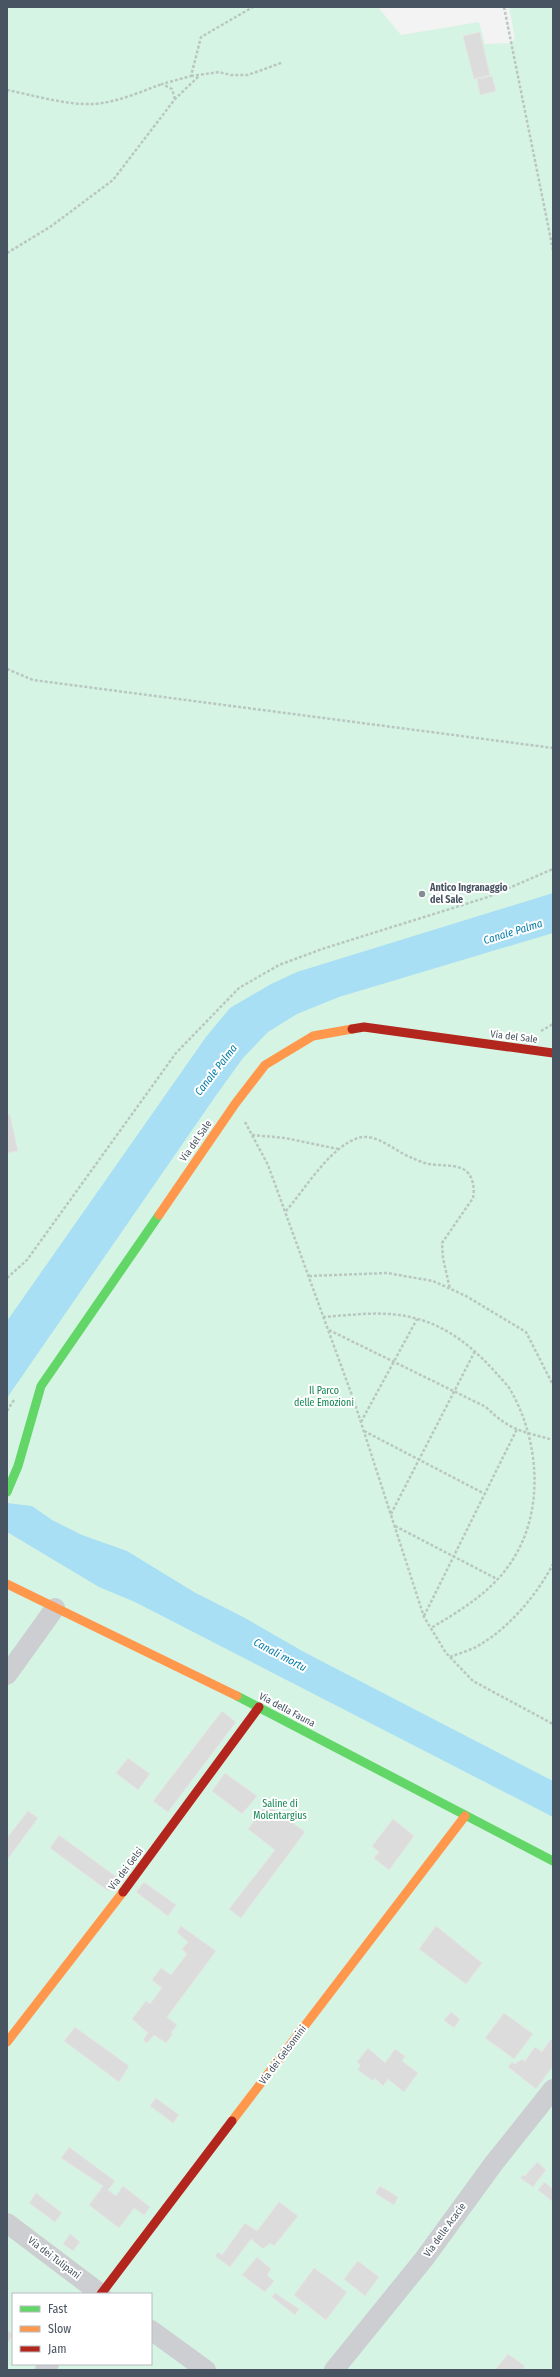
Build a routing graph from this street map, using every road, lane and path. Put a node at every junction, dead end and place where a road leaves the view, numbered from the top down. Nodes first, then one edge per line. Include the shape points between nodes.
1 (253, 7) edge
2 (504, 7) edge
3 (281, 64) dead end
4 (191, 76) junction
5 (199, 76) junction
6 (162, 84) junction
7 (7, 90) edge
8 (175, 99) junction
9 (553, 250) edge
10 (7, 253) edge
11 (7, 669) edge
12 (553, 748) edge
13 (553, 868) edge
14 (553, 1053) edge
15 (235, 1104) junction
16 (252, 1135) junction
17 (338, 1149) junction
18 (285, 1212) junction
19 (309, 1276) junction
20 (7, 1278) edge
21 (450, 1289) junction
22 (323, 1317) junction
23 (417, 1319) junction
24 (328, 1330) junction
25 (475, 1351) junction
26 (394, 1362) junction
27 (553, 1385) edge
28 (455, 1392) junction
29 (15, 1398) dead end
30 (7, 1411) edge
31 (361, 1422) junction
32 (517, 1429) junction
33 (364, 1431) junction
34 (530, 1433) junction
35 (553, 1440) edge
36 (420, 1460) junction
37 (7, 1492) edge
38 (485, 1494) junction
39 (391, 1515) junction
40 (395, 1526) junction
41 (454, 1557) junction
42 (553, 1564) edge
43 (496, 1579) junction
44 (7, 1584) edge
45 (55, 1608) junction
46 (424, 1616) junction
47 (431, 1628) junction
48 (450, 1657) junction
49 (7, 1674) edge
50 (259, 1707) junction
51 (553, 1724) edge
52 (465, 1816) junction
53 (553, 1861) edge
54 (7, 2042) edge
55 (553, 2089) edge
56 (7, 2223) edge
57 (100, 2293) edge
58 (102, 2293) edge
59 (152, 2331) edge
60 (206, 2370) edge
61 (334, 2370) edge

1 - 4 path via 201,37
2 - 9 path
3 - 5 path via 248,76 219,72
4 - 5 path
4 - 6 path
5 - 8 path
6 - 7 path via 123,98 91,104 48,99
6 - 8 path via 172,89
8 - 10 path via 113,180 62,220
11 - 12 path via 33,680
13 - 20 path via 488,897 322,949 280,965 239,988 176,1053 27,1260
14 - 15 street, Via del Sale via 364,1027 313,1036 265,1065
15 - 16 path
15 - 37 street, Via del Sale via 41,1386 32,1408 16,1475
16 - 17 path via 285,1138
16 - 18 path via 268,1165
17 - 18 path
17 - 21 path via 358,1138 366,1137 384,1142 428,1164 462,1169 471,1176 473,1198 442,1243
18 - 19 path
19 - 21 path via 387,1273 432,1281
19 - 22 path
21 - 27 path via 526,1332
22 - 23 path via 394,1315
22 - 24 path
23 - 25 path via 450,1333
23 - 26 path
24 - 26 path
24 - 31 path
25 - 28 path
25 - 34 path via 511,1390
26 - 28 path
26 - 31 path
28 - 32 path via 486,1408 500,1422
28 - 36 path
29 - 30 path
31 - 33 path
32 - 34 path
32 - 38 path
33 - 36 path
33 - 39 path
34 - 35 path
34 - 43 path via 535,1473 533,1502 525,1536 507,1568
36 - 38 path
36 - 39 path
38 - 41 path
39 - 40 path
40 - 41 path
40 - 46 path
41 - 43 path
41 - 46 path
42 - 48 path via 528,1601 508,1623 481,1644
43 - 47 path via 460,1610
44 - 45 street, Via della Fauna
45 - 49 street
45 - 50 street, Via della Fauna
46 - 47 path
47 - 48 path
48 - 51 path via 473,1681
50 - 52 street, Via della Fauna
50 - 54 street, Via dei Gelsi via 130,1883
52 - 53 street, Via della Fauna
52 - 58 street, Via dei Gelsomini
55 - 61 street, Via delle Acacie via 494,2163 424,2259
56 - 57 street, Via dei Tulipani
59 - 60 street

